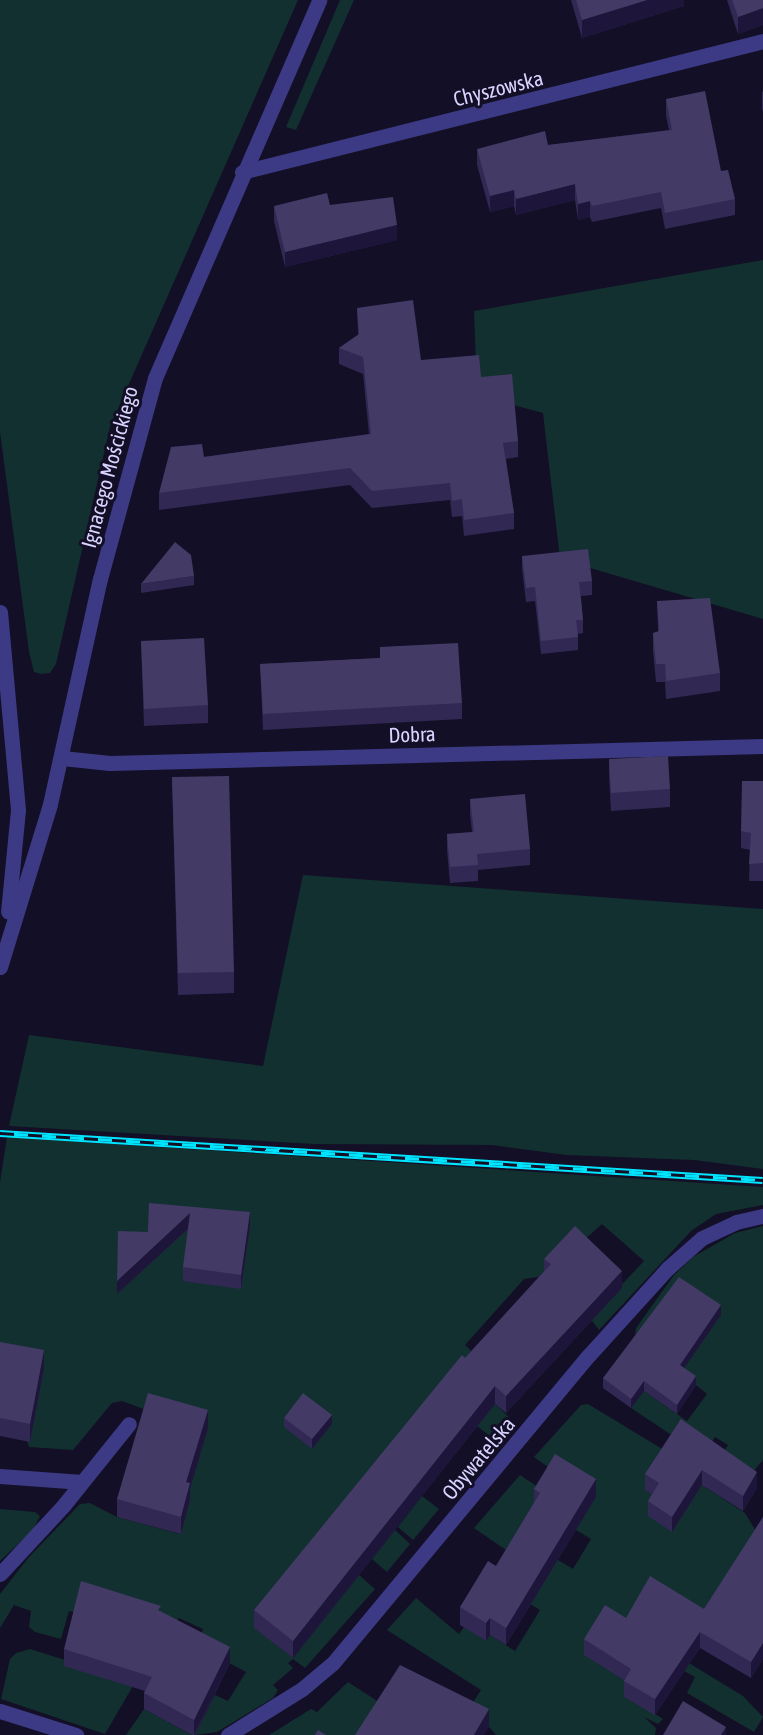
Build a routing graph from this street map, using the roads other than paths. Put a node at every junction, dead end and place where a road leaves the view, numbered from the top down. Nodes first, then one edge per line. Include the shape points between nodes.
1 (319, 0) edge
2 (763, 41) edge
3 (242, 172) junction
4 (0, 612) edge
5 (763, 746) edge
6 (62, 758) junction
7 (5, 941) junction
8 (0, 967) edge
9 (763, 1216) edge
10 (129, 1424) dead end
11 (0, 1476) edge
12 (82, 1482) junction
13 (0, 1574) edge
14 (0, 1711) edge
15 (76, 1735) edge
16 (228, 1735) edge

1 - 3 street, Ignacego Mościckiego
2 - 3 street, Chyszowska
3 - 6 street, Ignacego Mościckiego via 155,378 100,579
4 - 7 street via 18,810
5 - 6 street, Dobra via 110,763
6 - 7 street, Ignacego Mościckiego
7 - 8 street, Ignacego Mościckiego
9 - 16 street, Obywatelska via 736,1222 702,1238 668,1268 589,1355 333,1663 302,1689
10 - 12 street
11 - 12 street
12 - 13 street
14 - 15 street

